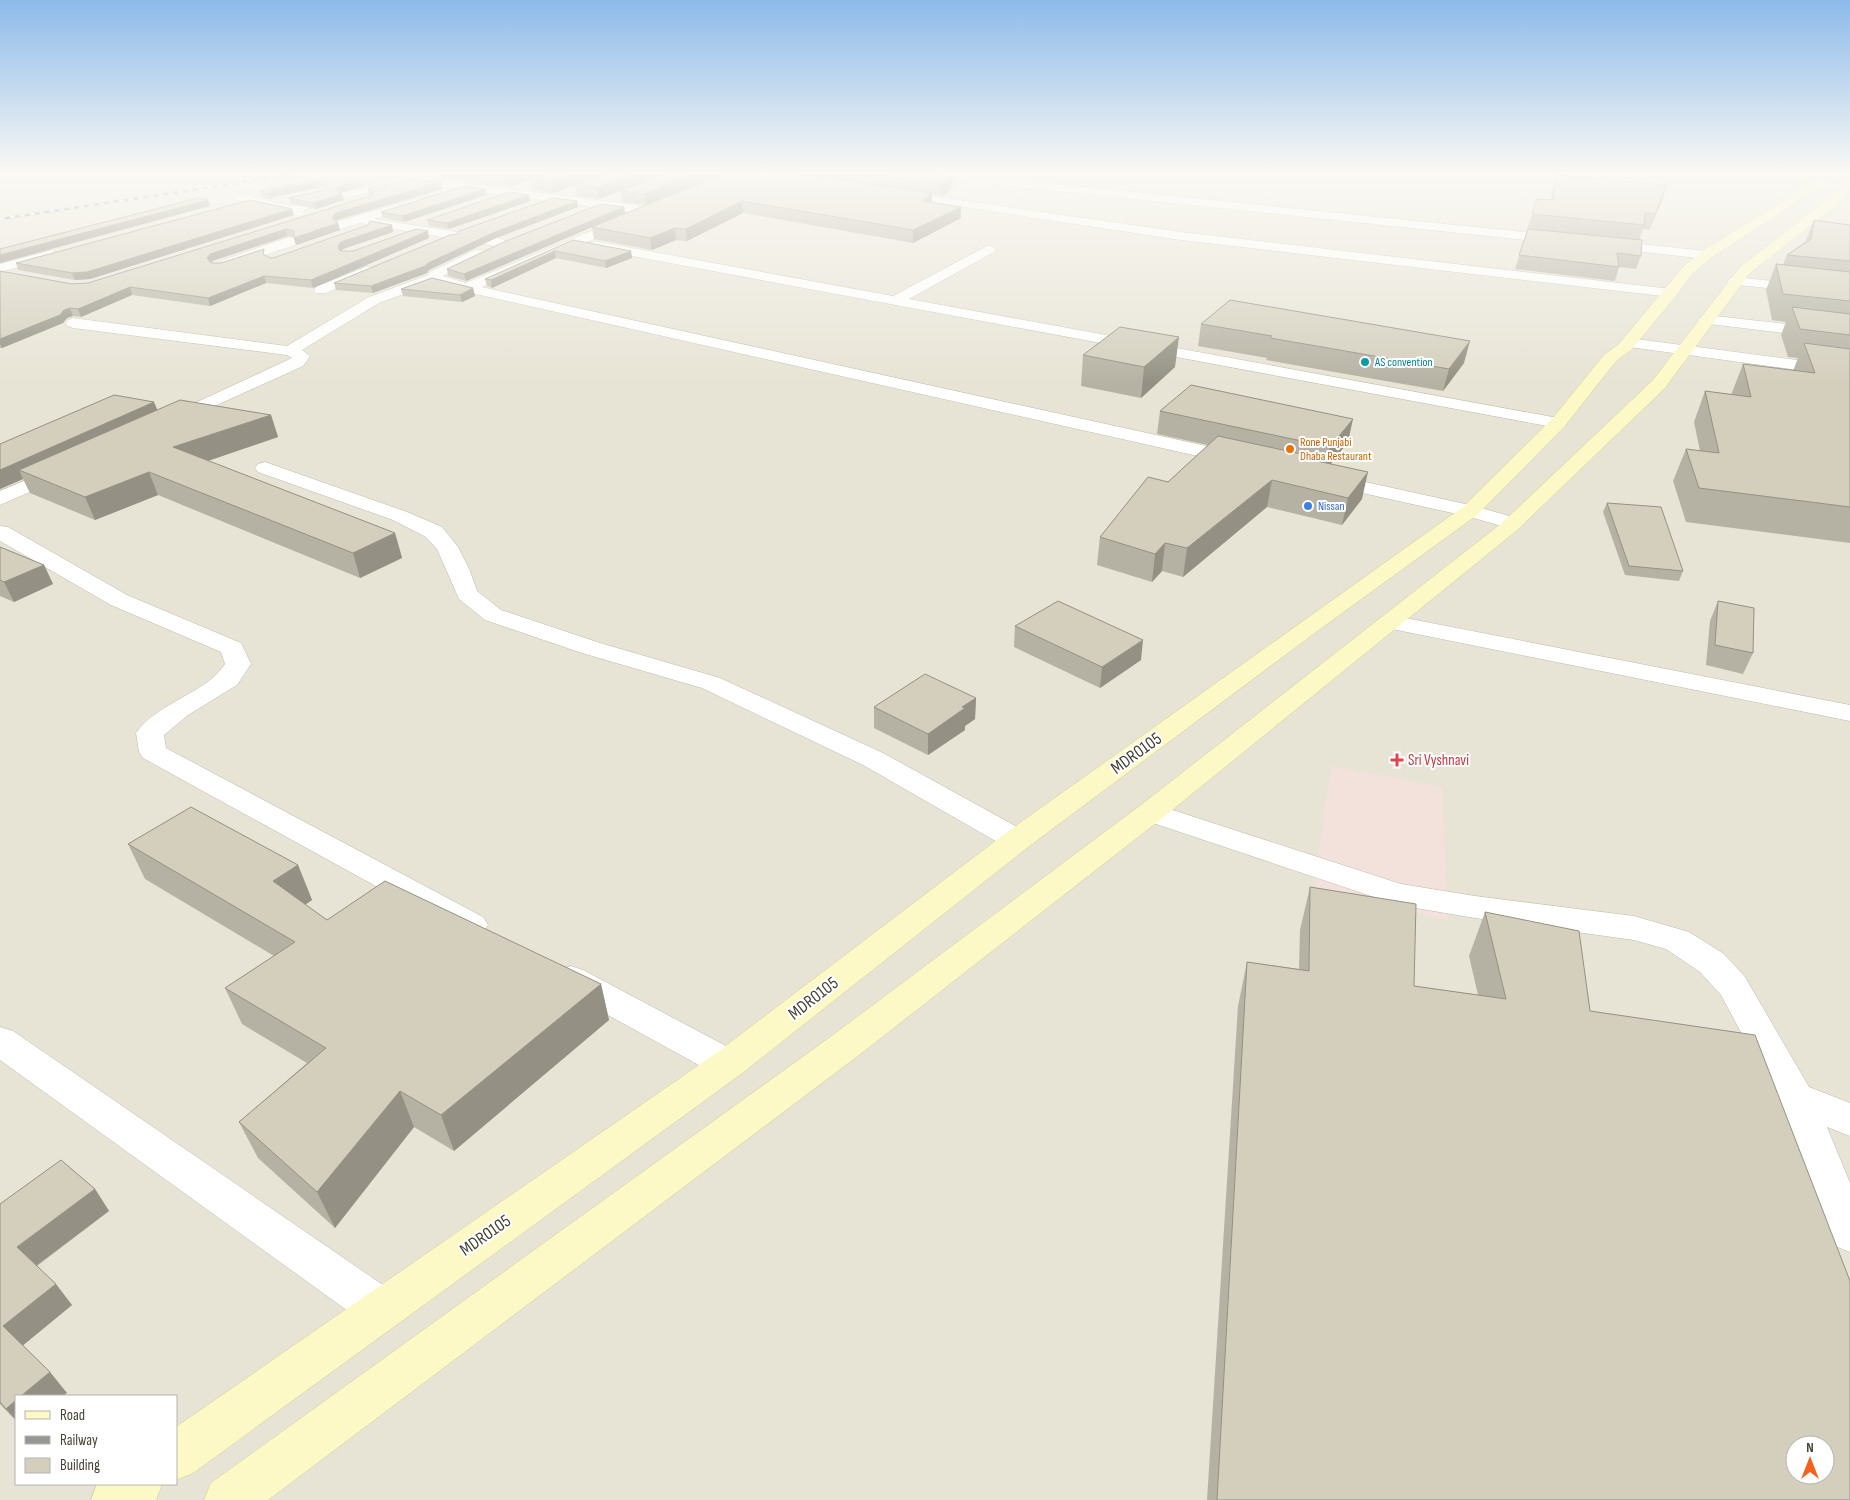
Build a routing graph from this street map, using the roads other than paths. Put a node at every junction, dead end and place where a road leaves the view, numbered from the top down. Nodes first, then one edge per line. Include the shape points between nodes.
1 (285, 244) edge
2 (317, 244) edge
3 (430, 244) edge
4 (502, 244) edge
5 (566, 244) edge
6 (589, 244) edge
7 (1250, 244) edge
8 (1602, 244) edge
9 (1723, 244) edge
10 (1779, 244) edge
11 (425, 246) edge
12 (989, 249) dead end
13 (64, 251) edge
14 (1706, 255) junction
15 (382, 264) edge
16 (218, 266) edge
17 (0, 271) edge
18 (238, 273) edge
19 (26, 277) edge
20 (434, 278) junction
21 (1735, 281) junction
22 (467, 288) junction
23 (321, 290) dead end
24 (1671, 293) junction
25 (1850, 293) edge
26 (894, 301) junction
27 (1706, 320) junction
28 (73, 323) dead end
29 (1850, 336) edge
30 (1628, 343) junction
31 (290, 351) junction
32 (1683, 351) junction
33 (1850, 372) edge
34 (1558, 423) junction
35 (162, 425) edge
36 (81, 462) edge
37 (1256, 464) edge
38 (265, 468) dead end
39 (1314, 476) edge
40 (0, 499) edge
41 (1457, 521) junction
42 (1513, 523) junction
43 (0, 532) edge
44 (1390, 622) junction
45 (1850, 713) edge
46 (1151, 812) junction
47 (1017, 840) junction
48 (493, 936) edge
49 (545, 964) edge
50 (0, 1041) edge
51 (728, 1064) junction
52 (1796, 1098) junction
53 (1850, 1120) edge
54 (1850, 1233) edge
55 (381, 1309) junction
56 (178, 1455) edge
57 (137, 1485) edge
58 (115, 1500) edge
59 (228, 1500) edge

1 - 16 street
2 - 18 street
3 - 11 street
4 - 20 street via 440,272
5 - 22 street
6 - 26 street
7 - 24 street
8 - 14 street
9 - 14 main road, MDR0105
10 - 21 main road
12 - 26 street
13 - 17 street
14 - 24 main road, MDR0105 via 1686,271
15 - 23 street
17 - 19 street
20 - 22 street
20 - 31 street via 374,300
21 - 25 street
21 - 27 main road
22 - 37 street
24 - 30 main road, MDR0105
26 - 34 street
27 - 29 street
27 - 32 main road
28 - 31 street
30 - 32 street
30 - 34 main road, MDR0105 via 1610,358
31 - 35 street via 302,356 297,363
32 - 33 street
32 - 42 main road via 1658,384
34 - 41 main road, MDR0105
36 - 40 street
38 - 47 street via 400,516 434,532 447,547 467,594 494,615 590,648 711,683 873,759
39 - 41 street
41 - 42 street
41 - 47 main road, MDR0105
42 - 44 main road
43 - 48 street via 119,600 232,648 238,664 228,680 179,709 150,733 153,752
44 - 45 street
44 - 46 main road
46 - 52 street via 1398,894 1634,928 1677,940 1712,963 1733,986
46 - 59 main road via 846,1045
47 - 51 main road, MDR0105
49 - 51 street
50 - 55 street
51 - 55 main road, MDR0105
52 - 53 street
52 - 54 street
55 - 56 main road, MDR0105
57 - 58 main road

